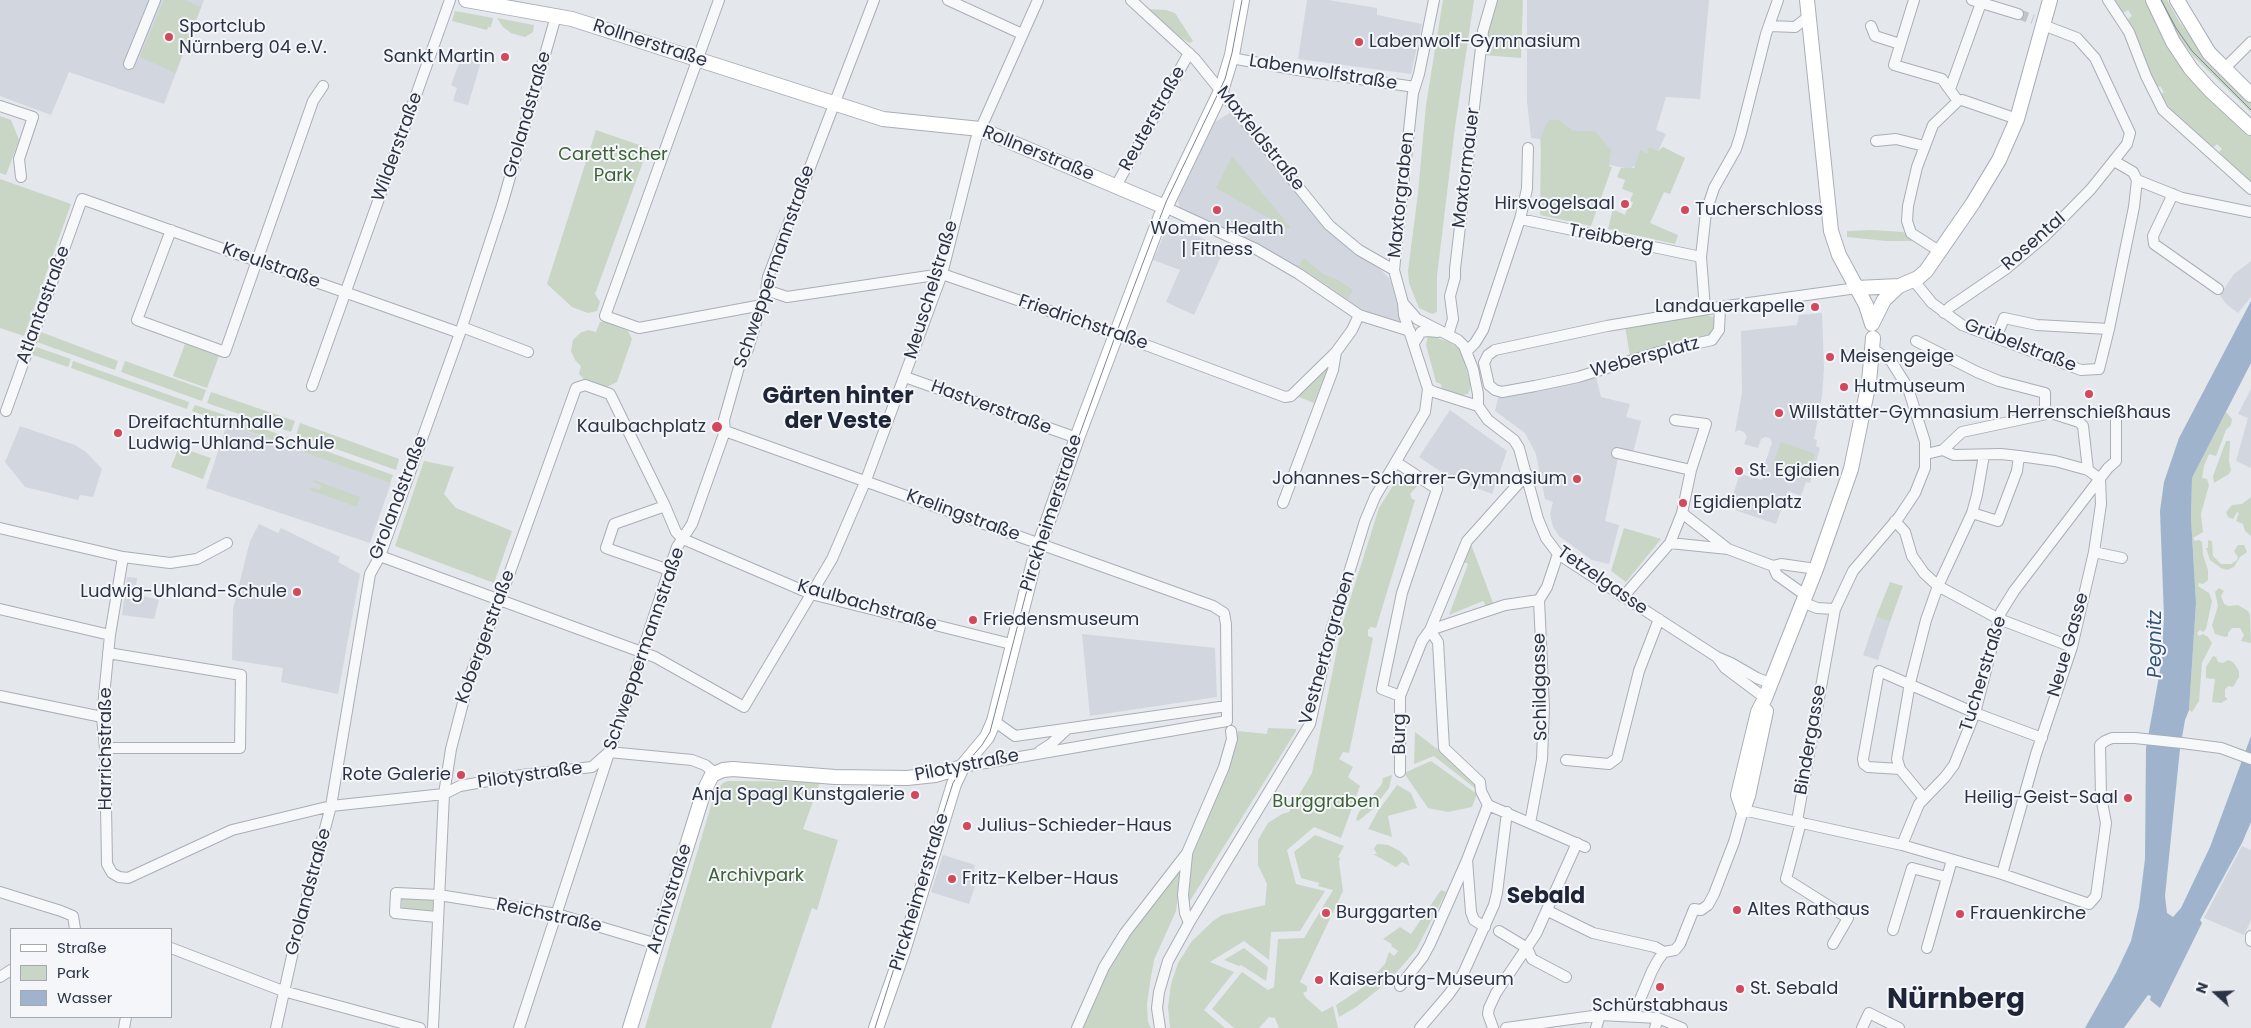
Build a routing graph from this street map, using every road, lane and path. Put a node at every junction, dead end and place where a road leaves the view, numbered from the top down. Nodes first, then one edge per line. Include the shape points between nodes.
1 (155, 0) edge
2 (450, 0) edge
3 (466, 0) edge
4 (719, 0) edge
5 (874, 0) edge
6 (948, 0) edge
7 (1038, 0) edge
8 (1132, 0) edge
9 (1242, 0) edge
10 (1434, 0) edge
11 (1492, 0) edge
12 (1778, 0) edge
13 (1807, 0) edge
14 (1914, 0) edge
15 (2050, 0) edge
16 (2108, 0) edge
17 (2153, 0) edge
18 (2177, 0) edge
19 (1976, 1) edge
20 (2018, 14) tunnel mouth
21 (556, 16) junction
22 (1808, 17) junction
23 (2040, 22) junction
24 (1769, 26) junction
25 (1871, 26) dead end
26 (1022, 34) junction
27 (2251, 42) edge
28 (1900, 44) junction
29 (1190, 53) junction
30 (1231, 58) junction
31 (697, 60) junction
32 (129, 64) dead end
33 (2224, 70) junction
34 (323, 86) dead end
35 (1415, 87) junction
36 (1950, 88) junction
37 (1221, 91) junction
38 (2251, 95) edge
39 (1958, 101) junction
40 (835, 104) junction
41 (0, 106) edge
42 (2018, 113) junction
43 (2251, 128) edge
44 (980, 129) junction
45 (1876, 140) dead end
46 (1924, 146) junction
47 (1528, 148) dead end
48 (2114, 161) junction
49 (21, 177) dead end
50 (2137, 180) junction
51 (1116, 186) junction
52 (2251, 189) edge
53 (2173, 194) junction
54 (82, 199) joint
55 (1166, 207) junction
56 (2251, 212) edge
57 (1520, 219) junction
58 (171, 230) junction
59 (1939, 251) junction
60 (1702, 257) junction
61 (257, 261) junction
62 (1394, 270) junction
63 (942, 274) junction
64 (1914, 281) junction
65 (1899, 286) junction
66 (1857, 288) junction
67 (2218, 288) dead end
68 (766, 290) junction
69 (346, 293) junction
70 (1403, 303) junction
71 (762, 306) junction
72 (1720, 307) junction
73 (1705, 309) junction
74 (1944, 313) junction
75 (1359, 315) junction
76 (2109, 329) junction
77 (461, 330) junction
78 (1410, 331) junction
79 (1116, 334) junction
80 (1445, 334) junction
81 (1996, 338) junction
82 (1916, 341) dead end
83 (1414, 343) junction
84 (1873, 344) joint
85 (1339, 348) junction
86 (1467, 351) junction
87 (528, 352) dead end
88 (905, 377) junction
89 (312, 386) dead end
90 (1428, 389) junction
91 (1478, 406) junction
92 (6, 411) dead end
93 (2045, 413) junction
94 (2116, 417) dead end
95 (1675, 420) dead end
96 (725, 432) junction
97 (1076, 438) junction
98 (1943, 450) junction
99 (1617, 453) dead end
100 (1926, 454) junction
101 (1984, 455) junction
102 (2019, 456) junction
103 (1396, 462) junction
104 (1690, 470) junction
105 (2088, 470) junction
106 (1527, 474) junction
107 (2100, 479) junction
108 (866, 480) junction
109 (1282, 503) dead end
110 (665, 506) junction
111 (1682, 513) junction
112 (1972, 513) junction
113 (1895, 521) junction
114 (0, 528) edge
115 (683, 539) junction
116 (228, 543) dead end
117 (1670, 543) junction
118 (1039, 544) junction
119 (1728, 549) junction
120 (2094, 552) junction
121 (1558, 554) junction
122 (380, 556) junction
123 (123, 557) junction
124 (2122, 558) dead end
125 (1772, 566) junction
126 (1816, 569) junction
127 (669, 570) junction
128 (1938, 586) junction
129 (811, 594) junction
130 (1623, 597) junction
131 (499, 598) junction
132 (1804, 598) junction
133 (1539, 600) junction
134 (0, 609) edge
135 (1835, 609) junction
136 (1999, 619) junction
137 (1659, 620) junction
138 (1430, 630) junction
139 (110, 635) junction
140 (1012, 644) junction
141 (2072, 647) junction
142 (108, 653) junction
143 (643, 653) junction
144 (1717, 657) junction
145 (1770, 683) junction
146 (1910, 683) junction
147 (0, 696) edge
148 (1400, 696) junction
149 (1765, 698) junction
150 (1227, 706) junction
151 (1974, 713) junction
152 (102, 716) junction
153 (994, 721) junction
154 (1066, 730) junction
155 (1231, 731) dead end
156 (2042, 738) junction
157 (105, 748) junction
158 (609, 752) junction
159 (1034, 754) junction
160 (2251, 759) edge
161 (1566, 760) dead end
162 (962, 767) junction
163 (1900, 769) junction
164 (1400, 772) dead end
165 (715, 773) junction
166 (444, 794) junction
167 (1924, 798) junction
168 (1488, 805) junction
169 (331, 806) junction
170 (1743, 810) junction
171 (1507, 812) junction
172 (1799, 822) junction
173 (1530, 823) junction
174 (1902, 844) junction
175 (1187, 853) junction
176 (1467, 860) junction
177 (1952, 860) junction
178 (1998, 873) junction
179 (1946, 876) junction
180 (119, 877) joint
181 (0, 892) edge
182 (439, 894) junction
183 (1548, 911) junction
184 (557, 914) junction
185 (437, 917) junction
186 (1189, 922) junction
187 (1485, 927) junction
188 (75, 928) edge
189 (1893, 930) dead end
190 (1499, 931) dead end
191 (2251, 936) edge
192 (2251, 941) edge
193 (657, 944) junction
194 (1833, 944) dead end
195 (172, 948) edge
196 (1527, 948) junction
197 (1927, 948) dead end
198 (1664, 952) junction
199 (1566, 976) dead end
200 (1400, 986) dead end
201 (283, 991) junction
202 (1636, 1010) dead end
203 (1600, 1015) junction
204 (1657, 1023) edge
205 (276, 1028) edge
206 (420, 1028) edge
207 (432, 1028) edge
208 (519, 1028) edge
209 (630, 1028) edge
210 (876, 1028) edge
211 (1077, 1028) edge
212 (1160, 1028) edge
213 (1420, 1028) edge
214 (1493, 1028) edge
215 (1506, 1028) edge
216 (1596, 1028) edge
217 (1682, 1028) edge
218 (1862, 1028) edge
219 (1899, 1028) edge

1 - 32 street
2 - 69 street, Wilderstraße
3 - 21 street, Rollnerstraße
4 - 31 street
5 - 40 street, Schweppermannstraße
6 - 26 street
7 - 26 street, Meuschelstraße
8 - 29 street, Maxfeldstraße
9 - 30 street, Pirckheimerstraße
10 - 35 street, Maxtorgraben
11 - 80 street, Maxtormauer via 1483,31 1455,278 1450,296 1453,319
12 - 24 street
13 - 22 street
14 - 28 street
15 - 23 street
16 - 52 street via 2126,27 2164,110
17 - 43 street via 2173,42 2192,70
18 - 33 street via 2207,50
19 - 20 street
19 - 36 street
21 - 31 street, Rollnerstraße
21 - 77 street, Grolandstraße via 502,205
22 - 24 street via 1795,27
22 - 66 street via 1829,223 1839,255
23 - 42 street
23 - 48 street, Rosental via 2077,38 2095,58 2130,133 2127,144
24 - 60 street via 1741,133 1710,199
25 - 28 street via 1875,36
26 - 44 street, Meuschelstraße
27 - 33 street
28 - 36 street via 1894,65 1942,79
29 - 37 street, Maxfeldstraße
29 - 51 street, Reuterstraße
30 - 35 street, Labenwolfstraße
30 - 37 street, Pirckheimerstraße
31 - 40 street, Rollnerstraße
31 - 71 street via 605,316 639,328
33 - 38 street
34 - 61 street via 313,101
35 - 62 street, Maxtorgraben
36 - 39 street
37 - 55 street, Pirckheimerstraße
37 - 62 street, Maxfeldstraße via 1329,225 1359,250
39 - 42 street
39 - 46 street via 1938,118
40 - 44 street, Rollnerstraße via 888,120
40 - 68 street, Schweppermannstraße via 768,277
41 - 49 street via 33,117 19,159
42 - 59 street via 1994,169
44 - 51 street, Rollnerstraße
44 - 63 street, Meuschelstraße
45 - 46 street via 1896,139
46 - 59 street via 1911,190 1907,222 1911,233
47 - 57 street via 1527,189
48 - 50 street via 2132,172
48 - 74 street, Rosental via 2044,237
50 - 53 street
50 - 76 street
51 - 55 street, Rollnerstraße
53 - 56 street via 2199,203
53 - 67 street via 2153,236 2154,244
54 - 58 street, Kreulstraße
54 - 92 street, Atlantastraße
55 - 75 street, Rollnerstraße via 1234,237
55 - 79 street, Pirckheimerstraße
57 - 60 street, Treibberg
57 - 86 street via 1483,330
58 - 61 street, Kreulstraße
58 - 61 street via 137,320 225,352
59 - 64 street via 1926,271
60 - 73 street
61 - 69 street, Kreulstraße
62 - 70 street, Maxtorgraben
63 - 68 street, Friedrichstraße via 787,297
63 - 79 street, Friedrichstraße
63 - 88 street, Meuschelstraße
64 - 65 street
64 - 74 street, Grübelstraße
65 - 66 street
65 - 66 street via 1884,300 1872,324
66 - 72 street
68 - 71 street, Schweppermannstraße
69 - 77 street, Kreulstraße
69 - 89 street, Wilderstraße
70 - 78 street, Maxtorgraben
70 - 80 street via 1413,316
71 - 96 street, Schweppermannstraße via 739,367 724,420
72 - 73 street, Webersplatz
72 - 73 street, Webersplatz via 1720,330 1712,340 1659,352 1578,377 1502,392 1489,385 1484,363 1495,350
74 - 81 street, Grübelstraße via 1962,325
75 - 78 street, Rollnerstraße
75 - 85 street, Friedrichstraße
76 - 81 street via 2037,325 2004,318
76 - 81 street, Grübelstraße via 2099,369 2081,370
77 - 87 street, Kreulstraße
77 - 122 street, Grolandstraße
78 - 83 street, Maxtorgraben
79 - 85 street, Friedrichstraße via 1285,397 1291,396
79 - 97 street, Pirckheimerstraße
80 - 83 street via 1421,332
80 - 86 street via 1461,342
82 - 93 street via 1999,381 2045,393
83 - 90 street, Maxtorgraben
84 - 100 street via 1899,372 1908,388
84 - 126 street via 1854,456
85 - 109 street
86 - 91 street via 1476,381
88 - 97 street, Hastverstraße
88 - 108 street, Meuschelstraße
90 - 91 street
90 - 103 street, Vestnertorgraben via 1425,412
91 - 106 street, Tetzelgasse via 1488,420 1520,448
93 - 98 street via 1962,432
93 - 105 street via 2083,426
94 - 107 street, Tucherstraße via 2116,462
95 - 104 street via 1706,424
96 - 108 street, Krelingstraße
96 - 115 street, Schweppermannstraße via 692,524
97 - 118 street, Pirckheimerstraße
98 - 100 street
98 - 101 street via 1954,455
99 - 104 street
100 - 113 street, Bindergasse via 1925,468 1915,493
101 - 102 street
101 - 112 street
102 - 105 street
102 - 112 street via 2017,471 1998,521
103 - 148 street via 1437,489 1402,593 1382,689
103 - 186 street, Vestnertorgraben via 1365,521 1331,631 1310,724
104 - 111 street
105 - 107 street
106 - 121 street, Tetzelgasse via 1538,519
106 - 138 street via 1467,541
107 - 120 street, Neue Gasse via 2101,504
107 - 136 street, Tucherstraße via 2014,591
108 - 118 street, Krelingstraße
108 - 129 street, Meuschelstraße via 832,559
110 - 115 street via 676,532
110 - 127 street via 614,524 606,548
110 - 131 street, Kobergerstraße via 610,394 585,385 576,388
111 - 117 street
111 - 119 street
112 - 128 street
113 - 128 street via 1905,532 1912,556
113 - 135 street, Bindergasse via 1853,571
114 - 123 street
115 - 127 street, Schweppermannstraße
115 - 129 street, Kaulbachstraße
116 - 123 street via 197,559 170,563
117 - 119 street
117 - 130 street
118 - 140 street, Pirckheimerstraße
118 - 150 street, Krelingstraße via 1219,609 1226,620
119 - 125 street
120 - 124 street
120 - 141 street, Neue Gasse
121 - 130 street, Tetzelgasse
121 - 133 street, Schildgasse
122 - 131 street
122 - 169 street, Grolandstraße via 370,574
123 - 139 street, Harrichstraße
125 - 126 street via 1781,564
125 - 132 street via 1777,575
126 - 132 street
127 - 143 street, Schweppermannstraße
128 - 136 street
128 - 146 street
129 - 140 street, Kaulbachstraße
129 - 143 street, Meuschelstraße via 744,707
130 - 137 street, Tetzelgasse
131 - 143 street
131 - 166 street, Kobergerstraße via 461,706
132 - 135 street via 1822,609
132 - 145 street
133 - 138 street via 1505,605
133 - 173 street, Schildgasse via 1544,707 1542,759
134 - 139 street
135 - 172 street, Bindergasse
136 - 141 street
136 - 151 street, Tucherstraße
137 - 144 street, Tetzelgasse
137 - 161 street via 1639,671 1619,754 1614,762
138 - 148 street via 1422,641
138 - 168 street via 1438,642 1444,748 1480,782
139 - 142 street, Harrichstraße
140 - 153 street, Pirckheimerstraße
141 - 156 street, Neue Gasse
142 - 152 street, Harrichstraße
142 - 157 street via 241,675 240,748
143 - 158 street, Schweppermannstraße
144 - 145 street, Tetzelgasse
144 - 149 street, Tetzelgasse via 1725,668
145 - 149 street
146 - 151 street
146 - 163 street via 1897,760
146 - 163 street via 1879,671 1862,759 1868,767
147 - 152 street
148 - 164 street, Burg
149 - 170 street via 1758,712 1748,776 1738,794
150 - 154 street, Pilotystraße
150 - 159 street, Pilotystraße via 1227,721
151 - 156 street
151 - 167 street, Tucherstraße via 1954,765
152 - 157 street, Harrichstraße
153 - 154 street, Pilotystraße via 1015,736
153 - 162 street, Pirckheimerstraße via 984,741
154 - 159 street, Pilotystraße
155 - 175 street via 1232,740 1224,767
156 - 178 street, Neue Gasse
157 - 180 street, Harrichstraße via 108,864 112,873
158 - 165 street via 692,760
158 - 166 street, Pilotystraße via 592,767 460,786
158 - 184 street, Schweppermannstraße
159 - 162 street, Pilotystraße
160 - 178 street via 2221,748 2148,738 2112,738 2100,745 2101,798 2106,823 2096,896 2089,904
162 - 165 street, Pilotystraße via 935,775 898,778 734,769
162 - 210 street, Pirckheimerstraße via 947,803
163 - 167 street
165 - 193 street, Archivstraße via 706,785
166 - 169 street, Pilotystraße
166 - 182 street, Kobergerstraße
167 - 174 street, Tucherstraße
168 - 171 street
168 - 176 street
169 - 180 street, Pilotystraße via 232,830 128,878
169 - 201 street, Grolandstraße
170 - 172 street
170 - 198 street via 1734,842 1708,905 1698,909 1676,950
171 - 173 street
171 - 187 street via 1497,893
172 - 174 street
172 - 194 street, Bindergasse via 1786,879 1848,918
173 - 183 street via 1581,845
174 - 177 street
175 - 186 street via 1183,895
175 - 211 street via 1125,933 1104,967
176 - 187 street via 1471,912 1474,920
176 - 200 street via 1430,944
177 - 178 street
177 - 179 street
179 - 189 street via 1912,868
179 - 197 street
181 - 188 street via 73,916
182 - 184 street, Reichstraße
182 - 185 street, Kobergerstraße
182 - 185 street via 396,893 395,913
183 - 196 street
183 - 198 street via 1593,932
184 - 193 street, Reichstraße
184 - 208 street, Schweppermannstraße
185 - 207 street, Kobergerstraße
186 - 212 street, Vestnertorgraben via 1163,972 1157,1008
187 - 213 street via 1462,974
190 - 196 street
191 - 192 street
193 - 209 street, Archivstraße
195 - 201 street
196 - 199 street via 1532,959
196 - 214 street via 1489,1008
198 - 202 street via 1652,971
201 - 205 street, Grolandstraße
201 - 206 street
203 - 204 street
203 - 215 street
203 - 216 street
204 - 217 street
218 - 219 street via 1870,1013

